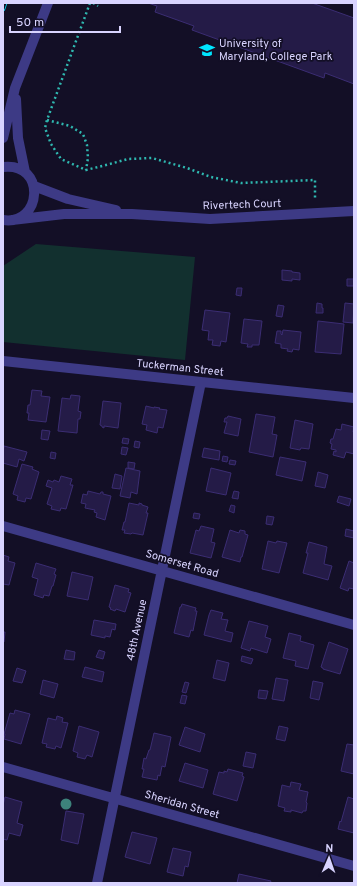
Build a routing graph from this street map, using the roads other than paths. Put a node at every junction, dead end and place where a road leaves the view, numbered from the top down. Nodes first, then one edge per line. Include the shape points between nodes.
1 (48, 3) edge
2 (15, 88) junction
3 (3, 138) edge
4 (3, 167) edge
5 (25, 172) junction
6 (34, 186) junction
7 (354, 211) edge
8 (132, 214) junction
9 (8, 220) edge
10 (3, 361) edge
11 (201, 382) junction
12 (354, 398) edge
13 (3, 526) edge
14 (162, 570) junction
15 (354, 625) edge
16 (3, 767) edge
17 (114, 799) junction
18 (354, 866) edge
19 (97, 883) edge

1 - 2 street
2 - 3 street
2 - 5 street via 18,138
4 - 5 street via 18,168
5 - 6 street
6 - 8 street, Rivertech Court via 68,199
6 - 9 street via 33,204 28,212
7 - 8 street, Rivertech Court via 210,219
8 - 9 street, Rivertech Court via 64,214
10 - 11 street, Tuckerman Street
11 - 12 street, Tuckerman Street
11 - 14 street, 48th Avenue
13 - 14 street, Somerset Road
14 - 15 street, Somerset Road
14 - 17 street, 48th Avenue
16 - 17 street, Sheridan Street
17 - 18 street, Sheridan Street
17 - 19 street, 48th Avenue

